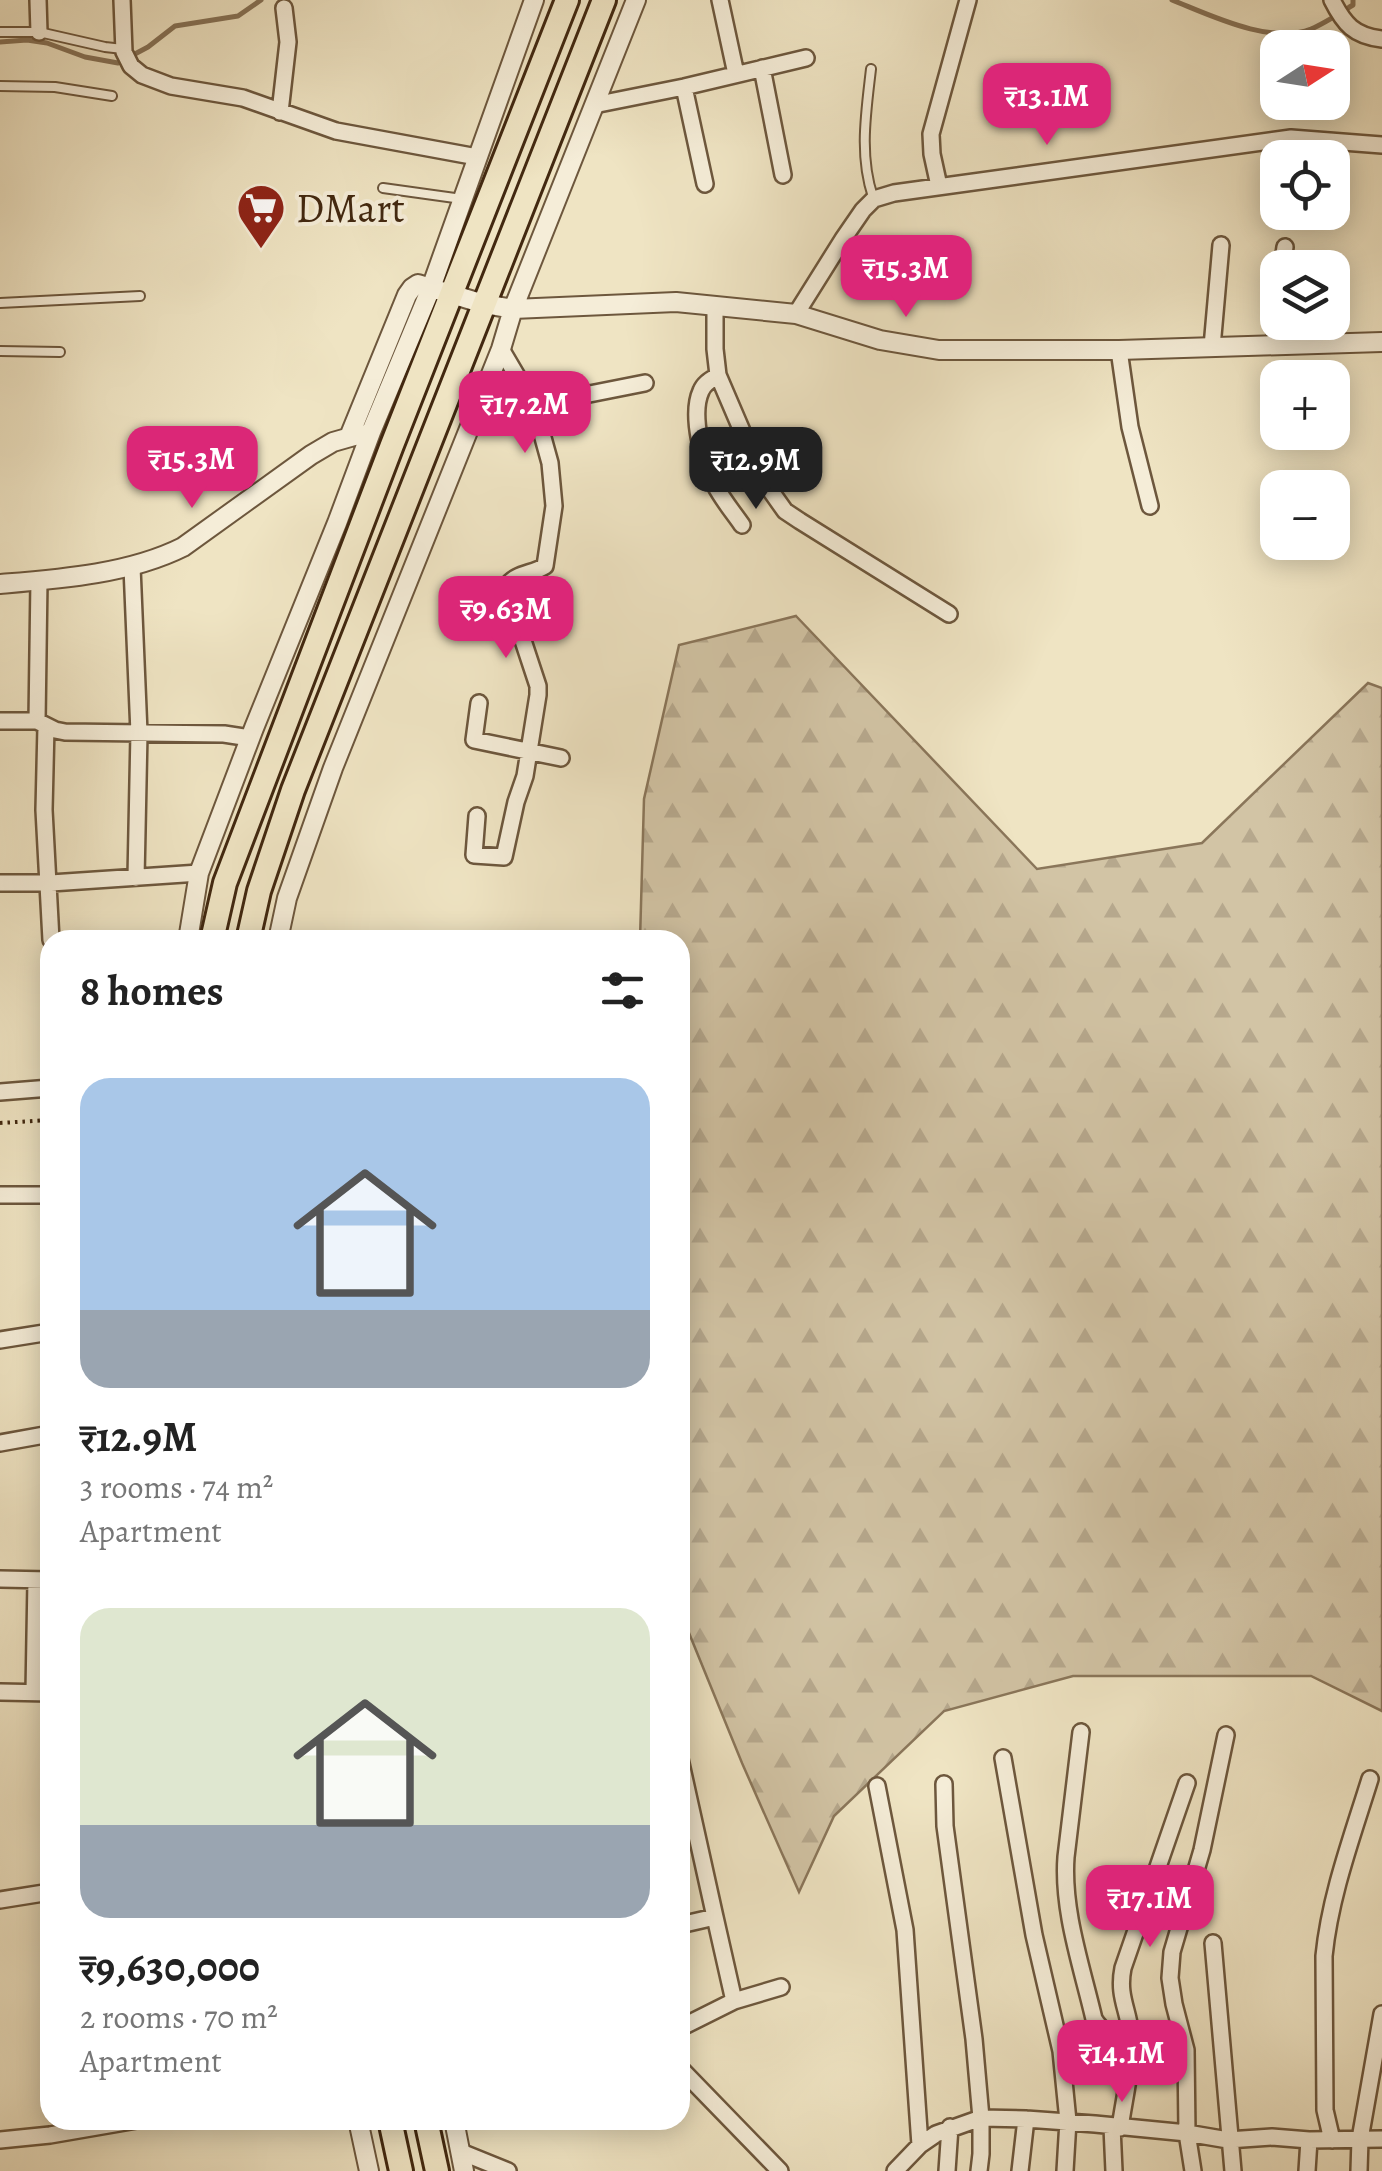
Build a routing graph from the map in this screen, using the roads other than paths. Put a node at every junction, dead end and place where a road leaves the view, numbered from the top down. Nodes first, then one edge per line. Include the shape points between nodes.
1 (38, 0) edge
2 (122, 0) edge
3 (534, 0) edge
4 (567, 0) edge
5 (604, 0) edge
6 (636, 0) edge
7 (720, 0) edge
8 (968, 0) edge
9 (1332, 0) edge
10 (284, 8) dead end
11 (0, 32) edge
12 (39, 32) junction
13 (1382, 39) edge
14 (126, 56) junction
15 (806, 58) dead end
16 (762, 68) junction
17 (871, 69) dead end
18 (736, 74) junction
19 (0, 86) edge
20 (684, 87) junction
21 (112, 96) dead end
22 (594, 104) junction
23 (280, 112) junction
24 (1382, 144) edge
25 (477, 157) junction
26 (783, 175) dead end
27 (706, 184) dead end
28 (939, 186) junction
29 (383, 188) dead end
30 (874, 199) junction
31 (462, 200) junction
32 (1221, 245) dead end
33 (441, 291) junction
34 (140, 296) dead end
35 (0, 303) edge
36 (484, 304) junction
37 (716, 306) junction
38 (514, 310) junction
39 (796, 314) junction
40 (1275, 340) edge
41 (1382, 342) edge
42 (1274, 346) junction
43 (1212, 347) junction
44 (501, 349) junction
45 (1119, 350) junction
46 (0, 351) edge
47 (60, 352) dead end
48 (718, 375) junction
49 (645, 383) dead end
50 (534, 404) junction
51 (371, 432) junction
52 (349, 438) junction
53 (1150, 506) dead end
54 (742, 525) dead end
55 (132, 567) junction
56 (39, 580) junction
57 (0, 584) edge
58 (949, 614) dead end
59 (479, 703) dead end
60 (0, 721) edge
61 (42, 723) junction
62 (139, 733) junction
63 (250, 738) junction
64 (529, 752) junction
65 (561, 758) dead end
66 (477, 816) dead end
67 (199, 873) junction
68 (136, 878) junction
69 (0, 883) edge
70 (46, 883) junction
71 (259, 891) junction
72 (287, 898) junction
73 (50, 930) edge
74 (190, 930) edge
75 (214, 930) edge
76 (250, 930) edge
77 (280, 930) edge
78 (40, 1089) edge
79 (0, 1092) edge
80 (0, 1195) edge
81 (40, 1195) edge
82 (40, 1334) edge
83 (0, 1340) edge
84 (40, 1436) edge
85 (0, 1442) edge
86 (0, 1579) edge
87 (40, 1580) edge
88 (0, 1692) edge
89 (40, 1693) edge
90 (1081, 1732) dead end
91 (1226, 1735) dead end
92 (1002, 1758) dead end
93 (1370, 1779) dead end
94 (1187, 1783) dead end
95 (944, 1784) dead end
96 (877, 1786) dead end
97 (690, 1804) edge
98 (40, 1894) edge
99 (0, 1900) edge
100 (715, 1917) junction
101 (690, 1923) edge
102 (1213, 1943) dead end
103 (781, 1987) dead end
104 (734, 2002) junction
105 (1382, 2014) edge
106 (690, 2023) edge
107 (1131, 2033) junction
108 (690, 2078) edge
109 (981, 2118) junction
110 (1026, 2118) junction
111 (1068, 2122) junction
112 (950, 2127) junction
113 (1116, 2127) junction
114 (79, 2130) edge
115 (360, 2130) edge
116 (392, 2130) edge
117 (428, 2130) edge
118 (456, 2130) edge
119 (1187, 2133) junction
120 (1360, 2139) junction
121 (0, 2140) edge
122 (1228, 2140) junction
123 (1309, 2140) junction
124 (1332, 2140) junction
125 (1382, 2140) edge
126 (920, 2146) junction
127 (463, 2162) edge
128 (369, 2171) edge
129 (400, 2171) edge
130 (437, 2171) edge
131 (508, 2171) edge
132 (780, 2171) edge
133 (896, 2171) edge
134 (947, 2171) edge
135 (979, 2171) edge
136 (1020, 2171) edge
137 (1065, 2171) edge
138 (1114, 2171) edge
139 (1192, 2171) edge
140 (1232, 2171) edge
141 (1307, 2171) edge
142 (1359, 2171) edge

1 - 12 street
2 - 14 street
3 - 25 street
4 - 33 main road
5 - 36 main road
6 - 22 street
7 - 18 street
8 - 28 street via 931,134
9 - 13 street via 1353,32
10 - 23 street via 288,42
11 - 12 lane
12 - 14 lane
14 - 23 street via 142,74 171,86 243,98
15 - 16 street
16 - 18 street
16 - 26 street
17 - 30 lane via 864,130
18 - 20 street
19 - 21 lane
20 - 22 street
20 - 27 street
22 - 38 street
23 - 25 street via 336,131
24 - 28 street via 1290,138
25 - 31 street
28 - 30 street
29 - 31 lane
30 - 39 street
31 - 33 street
32 - 43 street
33 - 36 street
33 - 51 street
33 - 52 street via 418,284 407,295
33 - 75 main road via 225,883
34 - 35 lane
36 - 38 street
36 - 71 main road
37 - 38 street
37 - 39 street
37 - 48 street
38 - 44 street
39 - 45 street via 939,350
40 - 42 street
41 - 42 street
42 - 43 street
43 - 45 street
44 - 50 street
44 - 72 street
45 - 53 street
46 - 47 lane
48 - 54 street via 700,391 697,406 703,456
48 - 58 street via 762,480 784,511
49 - 50 street
50 - 64 street via 554,495 545,566 507,586 538,686
51 - 52 street
51 - 63 street
52 - 55 street via 311,455 183,547
55 - 56 street
55 - 62 street
56 - 57 street
56 - 61 street
59 - 64 street via 474,740
60 - 61 street
61 - 62 street via 64,732
61 - 70 street
62 - 63 street
62 - 68 street
63 - 67 street
64 - 65 street
64 - 66 street via 504,858 474,855
67 - 68 street
67 - 74 street
68 - 70 street
69 - 70 street
70 - 73 street
71 - 72 street
71 - 76 main road
72 - 77 street
78 - 79 street
80 - 81 street
82 - 83 street
84 - 85 street
86 - 87 street
88 - 89 street
90 - 107 street via 1067,1900 1094,2019 1109,2034
91 - 119 street via 1172,1952 1172,1991 1186,2050
92 - 111 street via 1061,2051
93 - 124 street via 1326,1934 1325,2110
94 - 107 street via 1123,1968 1120,1995
95 - 109 street
96 - 126 street via 904,1930
97 - 100 street
98 - 99 street
100 - 101 street
100 - 104 street
102 - 122 street
103 - 104 street
104 - 106 street
105 - 120 street
107 - 113 street
108 - 132 street
109 - 110 street
109 - 112 street
109 - 135 street
110 - 111 street
110 - 136 street
111 - 113 street
111 - 137 street
112 - 126 street
112 - 134 street
113 - 119 street
113 - 138 street
114 - 121 street
115 - 128 street
116 - 129 main road
117 - 130 main road
118 - 127 street
119 - 122 street
119 - 139 street
120 - 124 street
120 - 125 street
120 - 142 street
122 - 123 street
122 - 140 street
123 - 124 street
123 - 141 street
126 - 133 street
127 - 131 street

